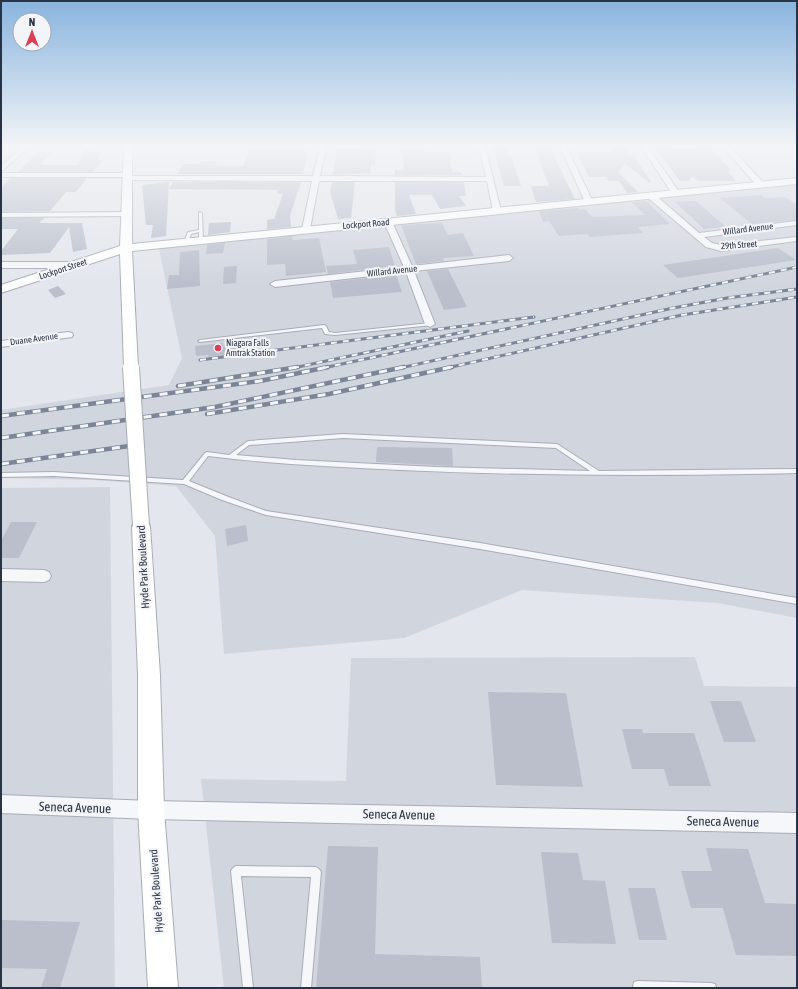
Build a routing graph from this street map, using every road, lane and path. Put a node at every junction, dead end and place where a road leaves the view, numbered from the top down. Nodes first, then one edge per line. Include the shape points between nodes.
1 (127, 192) edge
2 (313, 192) edge
3 (493, 192) edge
4 (585, 192) edge
5 (684, 192) edge
6 (676, 193) joint
7 (650, 195) junction
8 (589, 202) junction
9 (497, 211) junction
10 (200, 212) dead end
11 (126, 214) junction
12 (1, 215) edge
13 (388, 222) junction
14 (797, 223) edge
15 (306, 229) junction
16 (699, 235) junction
17 (201, 236) junction
18 (797, 239) edge
19 (126, 248) junction
20 (509, 258) dead end
21 (1, 265) edge
22 (72, 266) junction
23 (409, 269) junction
24 (275, 284) dead end
25 (1, 289) edge
26 (430, 324) joint
27 (68, 335) dead end
28 (200, 341) dead end
29 (1, 344) edge
30 (230, 457) junction
31 (797, 470) edge
32 (598, 472) junction
33 (1, 475) edge
34 (185, 482) junction
35 (1, 575) edge
36 (44, 576) dead end
37 (797, 601) edge
38 (1, 804) edge
39 (151, 810) junction
40 (797, 823) edge
41 (638, 986) dead end
42 (163, 988) edge
43 (248, 988) edge
44 (306, 988) edge
45 (711, 988) edge

1 - 11 street, Hyde Park Boulevard
2 - 15 street
3 - 9 street
4 - 8 street
5 - 6 street, Lockport Road
6 - 7 street, Lockport Road
7 - 8 street, Lockport Road
7 - 16 street, 29th Street
8 - 9 street, Lockport Road
9 - 13 street, Lockport Road
10 - 17 lane
11 - 12 street
11 - 19 street, Hyde Park Boulevard
13 - 15 street, Lockport Road
13 - 23 street
14 - 16 street, Willard Avenue
15 - 17 street, Lockport Road
16 - 18 street, 29th Street via 709,245 721,248
17 - 19 street, Lockport Road via 186,242
19 - 22 street, Lockport Street
19 - 39 street, Hyde Park Boulevard, bridge via 149,674
20 - 23 street, Willard Avenue
21 - 22 street
22 - 25 street, Lockport Street
23 - 24 street, Willard Avenue
23 - 26 street
26 - 28 lane via 335,334 327,333 324,326
27 - 29 street, Duane Avenue
30 - 32 lane via 470,471
30 - 32 lane via 248,443 343,436 557,446
30 - 34 lane via 207,454
31 - 32 lane
33 - 34 lane via 54,474
34 - 37 lane via 266,513 480,546
35 - 36 street
38 - 39 street, Seneca Avenue
39 - 40 street, Seneca Avenue
39 - 42 street, Hyde Park Boulevard
41 - 45 lane
43 - 44 lane via 236,871 316,872

